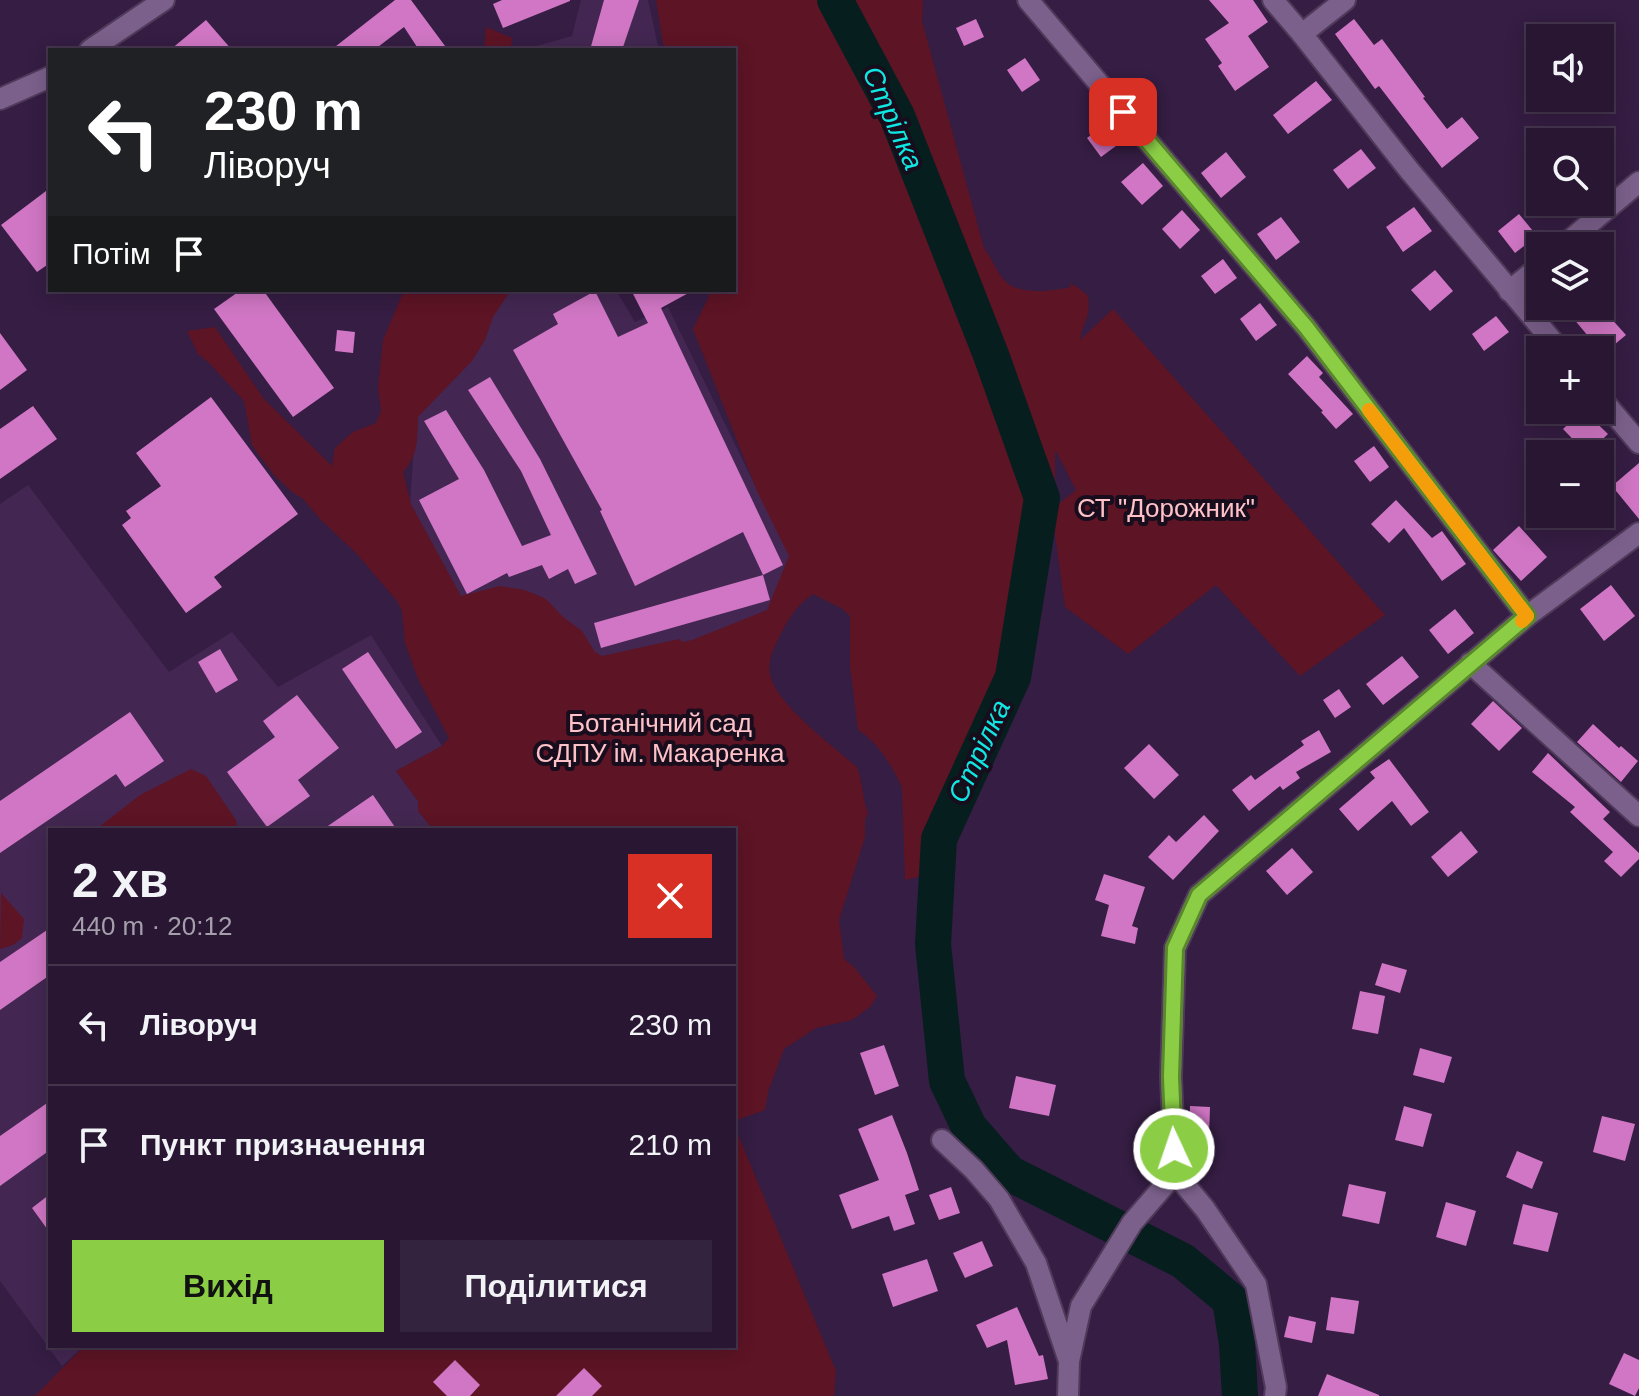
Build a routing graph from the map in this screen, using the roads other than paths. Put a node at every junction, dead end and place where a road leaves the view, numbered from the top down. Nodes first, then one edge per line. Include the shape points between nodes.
1 (164, 0) edge
2 (1028, 0) edge
3 (1273, 0) edge
4 (1345, 0) edge
5 (1302, 34) junction
6 (93, 48) edge
7 (48, 78) edge
8 (0, 99) edge
9 (1639, 182) edge
10 (1580, 232) edge
11 (1526, 277) edge
12 (1509, 291) junction
13 (1548, 336) edge
14 (1614, 414) edge
15 (1639, 443) edge
16 (1639, 533) edge
17 (1527, 616) junction
18 (1470, 663) junction
19 (1639, 816) edge
20 (942, 1140) dead end
21 (1175, 1173) junction
22 (1069, 1361) junction
23 (1068, 1396) edge
24 (1275, 1396) edge

1 - 6 street
2 - 17 street via 1306,327
3 - 5 street
4 - 5 street
5 - 12 street
7 - 8 street
9 - 10 street
11 - 12 street
12 - 13 street
14 - 15 street
16 - 17 street
17 - 18 street
18 - 19 street
18 - 21 street via 1199,895 1175,948
20 - 22 street via 999,1199 1036,1263
21 - 22 street via 1132,1223 1081,1306
21 - 24 street via 1256,1284
22 - 23 street

